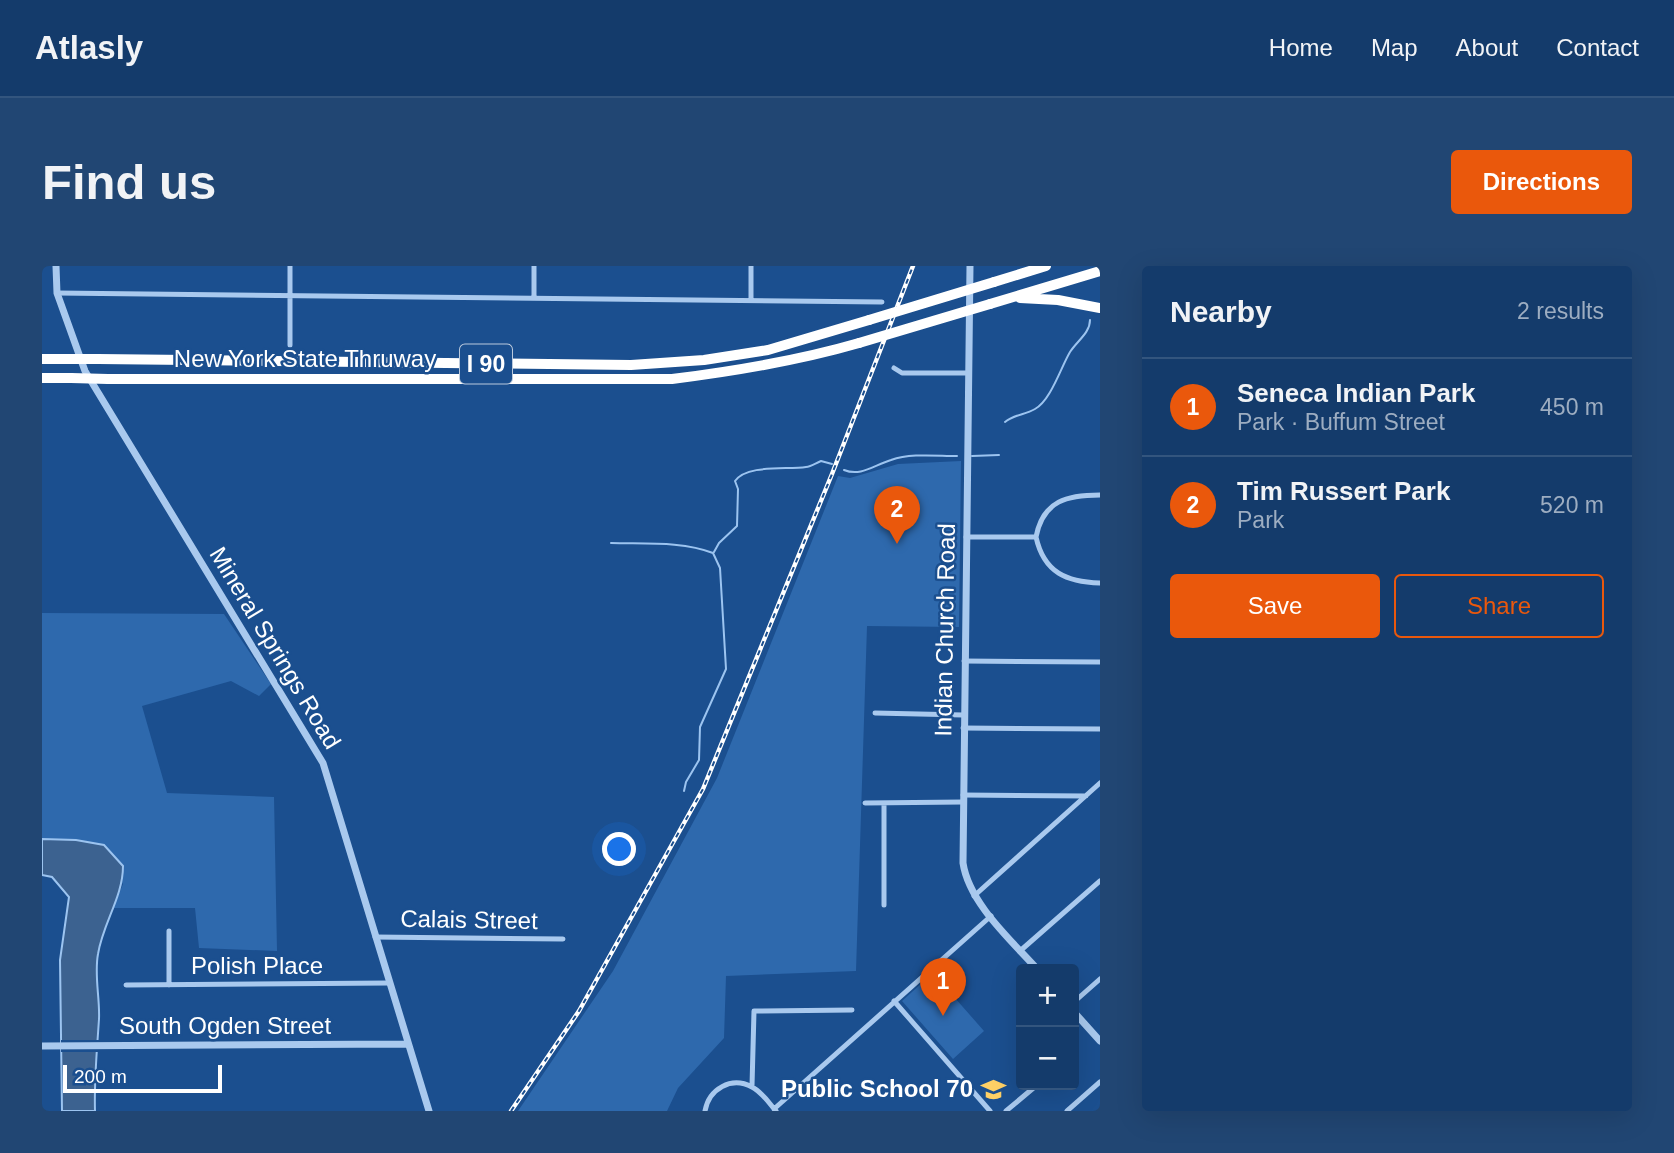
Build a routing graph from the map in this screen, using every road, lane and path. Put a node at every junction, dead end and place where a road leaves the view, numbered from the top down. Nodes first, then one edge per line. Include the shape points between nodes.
1 (57, 266) edge
2 (290, 266) edge
3 (534, 266) edge
4 (751, 266) edge
5 (970, 266) edge
6 (1046, 266) edge
7 (1100, 271) edge
8 (57, 293) junction
9 (534, 296) junction
10 (290, 297) junction
11 (751, 299) junction
12 (1006, 299) junction
13 (882, 302) dead end
14 (1100, 308) edge
15 (290, 345) dead end
16 (42, 359) edge
17 (894, 368) dead end
18 (968, 373) junction
19 (42, 378) edge
20 (1100, 495) edge
21 (965, 537) junction
22 (1036, 537) junction
23 (1100, 583) edge
24 (964, 661) junction
25 (1100, 662) edge
26 (875, 713) dead end
27 (964, 715) junction
28 (963, 728) junction
29 (1100, 729) edge
30 (1100, 783) edge
31 (1094, 788) junction
32 (1100, 795) edge
33 (1086, 796) junction
34 (963, 799) junction
35 (864, 803) dead end
36 (884, 803) junction
37 (1100, 881) edge
38 (974, 896) junction
39 (884, 905) dead end
40 (991, 916) junction
41 (169, 931) dead end
42 (375, 937) junction
43 (563, 939) dead end
44 (1020, 951) junction
45 (1032, 964) edge
46 (1100, 979) edge
47 (389, 983) junction
48 (125, 985) dead end
49 (169, 985) junction
50 (1079, 998) edge
51 (894, 1001) junction
52 (852, 1010) dead end
53 (1079, 1018) edge
54 (1100, 1041) edge
55 (408, 1044) junction
56 (42, 1046) edge
57 (1100, 1082) edge
58 (752, 1086) junction
59 (1031, 1090) edge
60 (775, 1110) edge
61 (429, 1111) edge
62 (705, 1111) edge
63 (990, 1111) edge
64 (1006, 1111) edge
65 (1067, 1111) edge

1 - 8 street, Mineral Springs Road
2 - 10 street
3 - 9 street
4 - 11 street
5 - 18 street, Indian Church Road
6 - 16 highway, New York State Thruway / I 90, bridge via 768,350 704,360 631,365
7 - 12 highway, New York State Thruway / I 90
8 - 10 street
8 - 42 street, Mineral Springs Road via 85,371 323,763
9 - 10 street
9 - 11 street
10 - 15 street
11 - 13 street
12 - 14 highway via 1058,300
12 - 19 highway, New York State Thruway / I 90, bridge via 811,357 672,379
17 - 18 street via 902,373
18 - 21 street, Indian Church Road
20 - 22 street via 1060,500
21 - 22 street
21 - 24 street, Indian Church Road
22 - 23 street via 1045,558 1062,577
24 - 25 street
24 - 27 street, Indian Church Road
26 - 27 street
27 - 28 street, Indian Church Road
28 - 29 street
28 - 34 street, Indian Church Road
30 - 31 street
31 - 32 street
31 - 33 street
33 - 34 street
33 - 38 street
34 - 36 street
34 - 38 street, Indian Church Road via 963,863
35 - 36 street
36 - 39 street
37 - 44 street
38 - 40 street, Indian Church Road
40 - 44 street, Indian Church Road
40 - 51 street
41 - 49 street
42 - 43 street, Calais Street
42 - 47 street, Mineral Springs Road
44 - 45 street, Indian Church Road
46 - 50 street
47 - 49 street, Polish Place
47 - 55 street, Mineral Springs Road
48 - 49 street, Polish Place
51 - 60 street
51 - 63 street
52 - 58 street via 754,1011
53 - 54 street
55 - 56 street, South Ogden Street
55 - 61 street, Mineral Springs Road
57 - 65 street
58 - 60 street
58 - 62 street via 719,1087
59 - 64 street

